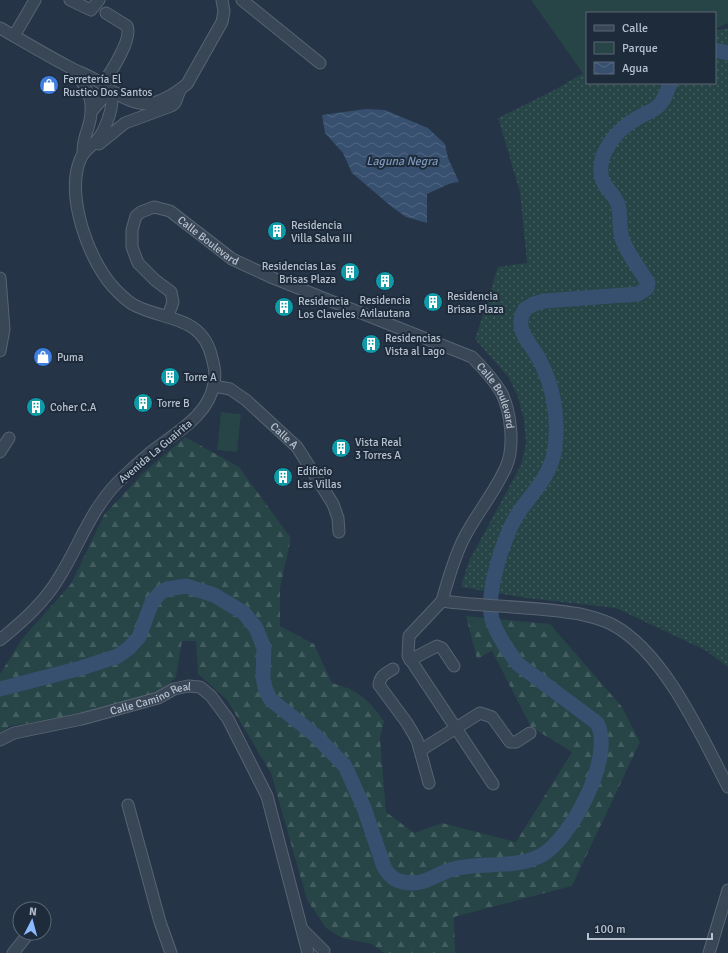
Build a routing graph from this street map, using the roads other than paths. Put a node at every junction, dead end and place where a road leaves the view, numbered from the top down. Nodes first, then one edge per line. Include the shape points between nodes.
1 (35, 0) edge
2 (70, 0) edge
3 (99, 0) edge
4 (222, 0) edge
5 (242, 0) edge
6 (106, 13) dead end
7 (0, 28) edge
8 (14, 36) junction
9 (320, 63) dead end
10 (75, 70) junction
11 (109, 90) junction
12 (180, 90) junction
13 (90, 113) junction
14 (83, 152) junction
15 (0, 278) edge
16 (168, 316) junction
17 (0, 351) edge
18 (214, 386) junction
19 (9, 438) dead end
20 (0, 452) edge
21 (338, 532) dead end
22 (442, 601) junction
23 (0, 640) edge
24 (410, 660) junction
25 (454, 666) dead end
26 (393, 669) dead end
27 (456, 728) junction
28 (530, 733) dead end
29 (0, 740) edge
30 (421, 750) junction
31 (429, 783) dead end
32 (493, 784) dead end
33 (728, 787) edge
34 (128, 805) dead end
35 (728, 890) edge
36 (302, 929) junction
37 (23, 941) edge
38 (325, 952) edge
39 (13, 953) edge
40 (171, 953) edge
41 (308, 953) edge
42 (313, 953) edge
43 (710, 953) edge

1 - 8 street
2 - 3 street via 91,10
4 - 12 street via 222,22 187,84
5 - 9 street
6 - 11 street via 127,26 129,34 112,72
7 - 8 street
8 - 10 street
10 - 11 street
10 - 13 street, Avenida La Guairita via 90,96
11 - 12 street via 138,102 151,104 162,102
11 - 13 street
11 - 14 street, Avenida La Guairita via 111,106 103,132
12 - 14 street via 175,103 125,123 96,146
13 - 14 street, Avenida La Guairita
14 - 16 street, Avenida La Guairita via 75,175 78,207 83,233 100,269 113,287 133,304
15 - 17 street via 4,329
16 - 18 street, Avenida La Guairita via 194,327 204,338 212,355
16 - 22 street, Calle Boulevard via 173,302 171,292 138,263 132,247 132,230 136,216 154,207 170,212 232,259 472,357 481,366 502,394 510,420 511,446 507,466 455,556
18 - 21 street, Calle A via 230,389 246,400 297,447 333,504 338,518
18 - 23 street, Avenida La Guairita via 206,405 194,418 147,456 111,490 50,591 30,614
19 - 20 street
22 - 24 street via 409,636 407,650
22 - 33 street via 574,613 613,625 643,648 659,667
24 - 25 street via 437,646 442,648
24 - 27 street
26 - 30 street via 384,674 379,685 412,731
27 - 28 street via 478,713 483,713 492,717 510,742 516,742
27 - 30 street
27 - 32 street
29 - 36 street, Calle Camino Real via 14,732 82,719 158,698 174,689 188,686 200,688 211,696 228,719 268,796
30 - 31 street
34 - 40 street
35 - 43 street
36 - 38 street
36 - 41 street
37 - 39 street
38 - 42 street via 320,950

